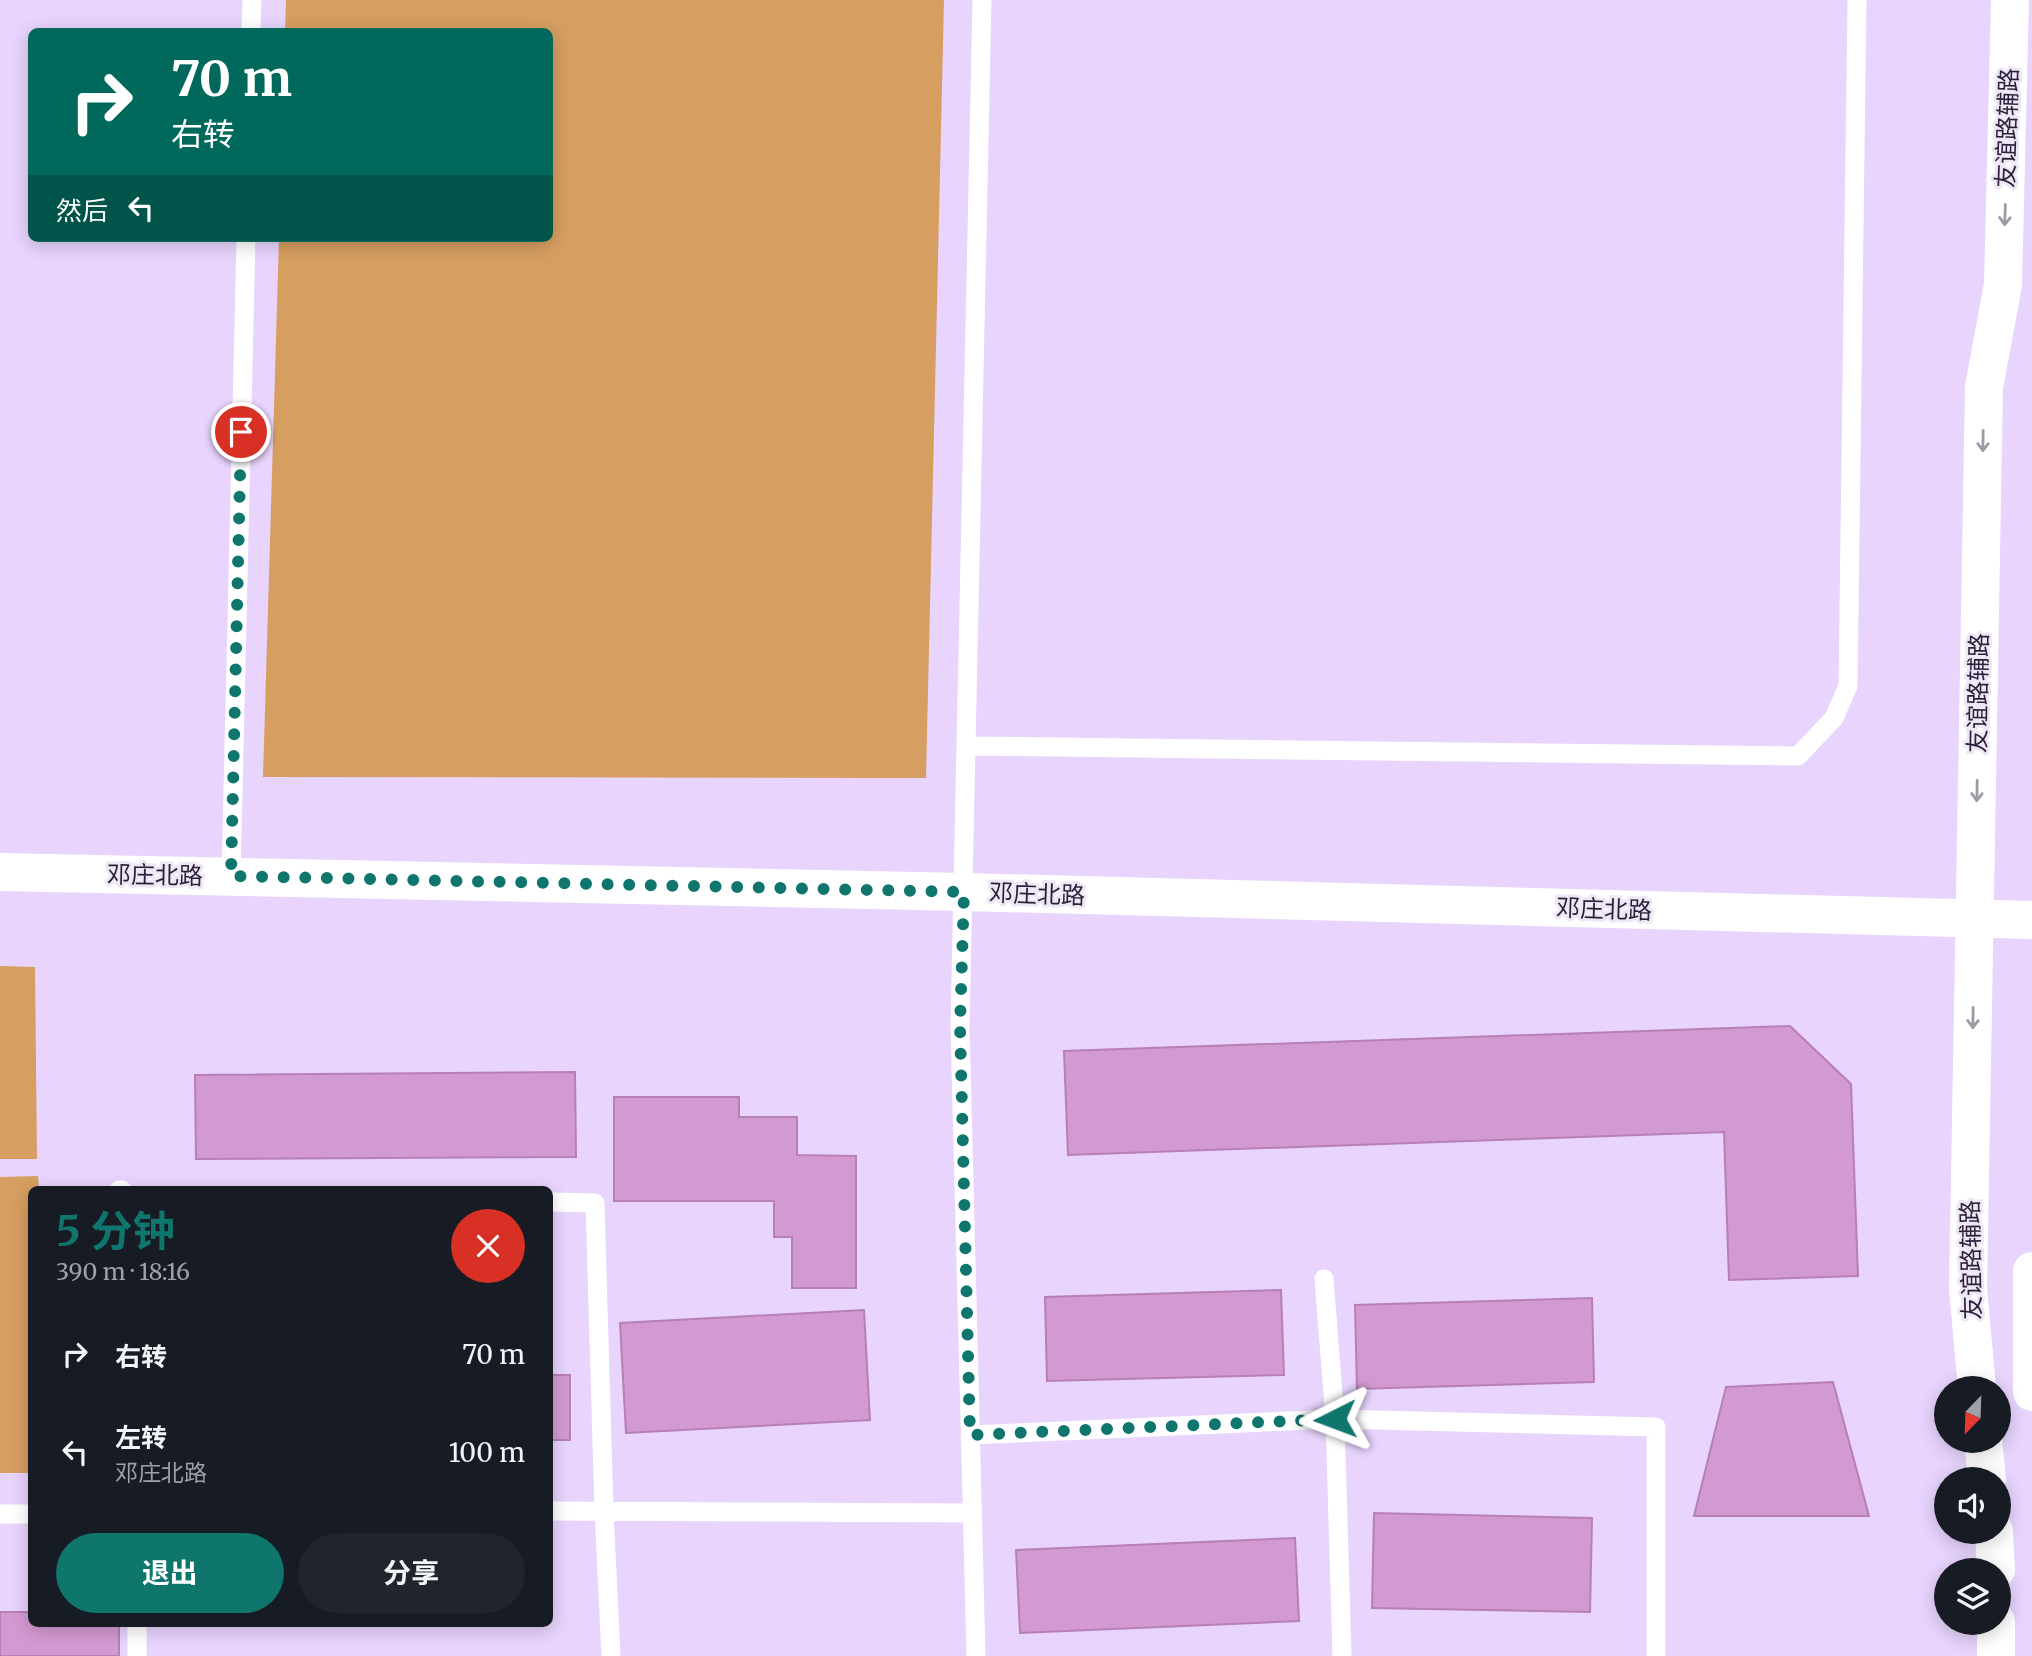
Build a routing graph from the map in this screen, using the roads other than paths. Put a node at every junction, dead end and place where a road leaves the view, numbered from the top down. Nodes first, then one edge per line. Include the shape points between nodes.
1 (252, 0) edge
2 (982, 0) edge
3 (1857, 0) edge
4 (2010, 0) edge
5 (251, 28) edge
6 (246, 242) edge
7 (967, 746) junction
8 (0, 872) edge
9 (231, 876) junction
10 (964, 892) junction
11 (1974, 919) junction
12 (2032, 920) edge
13 (553, 1202) edge
14 (2032, 1271) edge
15 (1324, 1279) dead end
16 (1976, 1376) edge
17 (2032, 1392) edge
18 (1335, 1419) junction
19 (970, 1435) junction
20 (553, 1511) edge
21 (604, 1511) junction
22 (972, 1513) junction
23 (0, 1514) edge
24 (28, 1514) edge
25 (137, 1627) edge
26 (1996, 1635) edge
27 (137, 1656) edge
28 (611, 1656) edge
29 (976, 1656) edge
30 (1342, 1656) edge
31 (1656, 1656) edge
32 (1997, 1656) edge

1 - 5 lane
2 - 7 lane
3 - 7 lane via 1848,685 1835,718 1798,756
4 -> 11 street, 友谊路辅路 via 2003,285 1984,387
6 - 9 lane
7 - 10 lane
8 - 9 street, 邓庄北路
9 - 10 street, 邓庄北路
10 - 11 street, 邓庄北路
10 - 19 lane via 960,1026
11 - 12 street, 邓庄北路
11 -> 16 street, 友谊路辅路 via 1968,1289
13 - 21 lane via 595,1203
14 - 17 street
15 - 18 lane
18 - 19 lane
18 - 30 lane
18 - 31 lane via 1656,1427
19 - 22 lane
20 - 21 lane
21 - 22 lane
21 - 28 lane
22 - 29 lane
23 - 24 lane
25 - 27 lane
26 - 32 street

